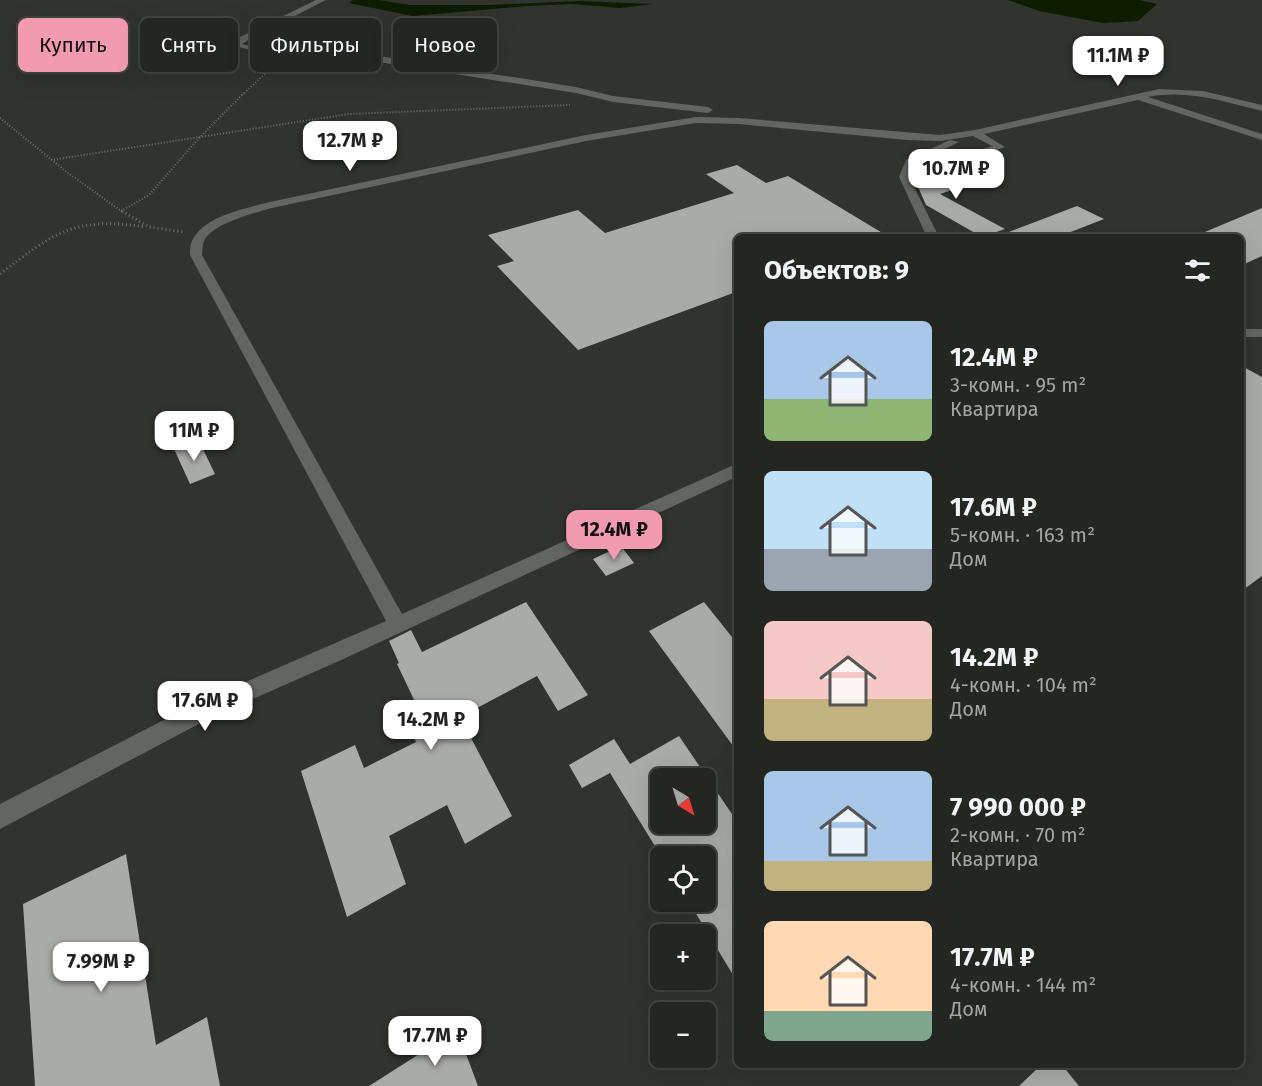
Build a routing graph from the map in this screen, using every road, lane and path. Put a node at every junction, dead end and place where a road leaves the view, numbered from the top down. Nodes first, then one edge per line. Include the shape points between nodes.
1 (322, 0) edge
2 (286, 18) edge
3 (250, 36) edge
4 (250, 48) edge
5 (381, 60) edge
6 (267, 72) edge
7 (1139, 97) junction
8 (613, 99) junction
9 (1262, 108) edge
10 (0, 118) edge
11 (793, 126) junction
12 (975, 133) junction
13 (1262, 137) edge
14 (199, 138) junction
15 (966, 158) dead end
16 (51, 160) junction
17 (121, 211) junction
18 (148, 227) junction
19 (206, 232) junction
20 (932, 234) edge
21 (0, 274) edge
22 (1244, 333) edge
23 (1262, 333) edge
24 (734, 471) edge
25 (398, 625) junction
26 (0, 817) edge

1 - 2 street
3 - 4 street via 238,45
5 - 8 street
6 - 14 path
7 - 9 street via 1176,92 1203,94
7 - 12 street
7 - 13 street
8 - 11 street via 752,115
8 - 14 path via 569,105 349,114
10 - 16 path
11 - 12 street via 907,137
11 - 19 street via 696,120 655,125 270,205 232,217
12 - 15 street via 1000,147
12 - 20 street via 910,162 904,177
14 - 16 path
14 - 17 path via 149,195
16 - 17 path
17 - 18 path
18 - 19 path
18 - 21 path via 119,222 65,232 45,239
19 - 25 street via 197,242 196,255
22 - 23 street
24 - 25 street
25 - 26 street via 267,680

